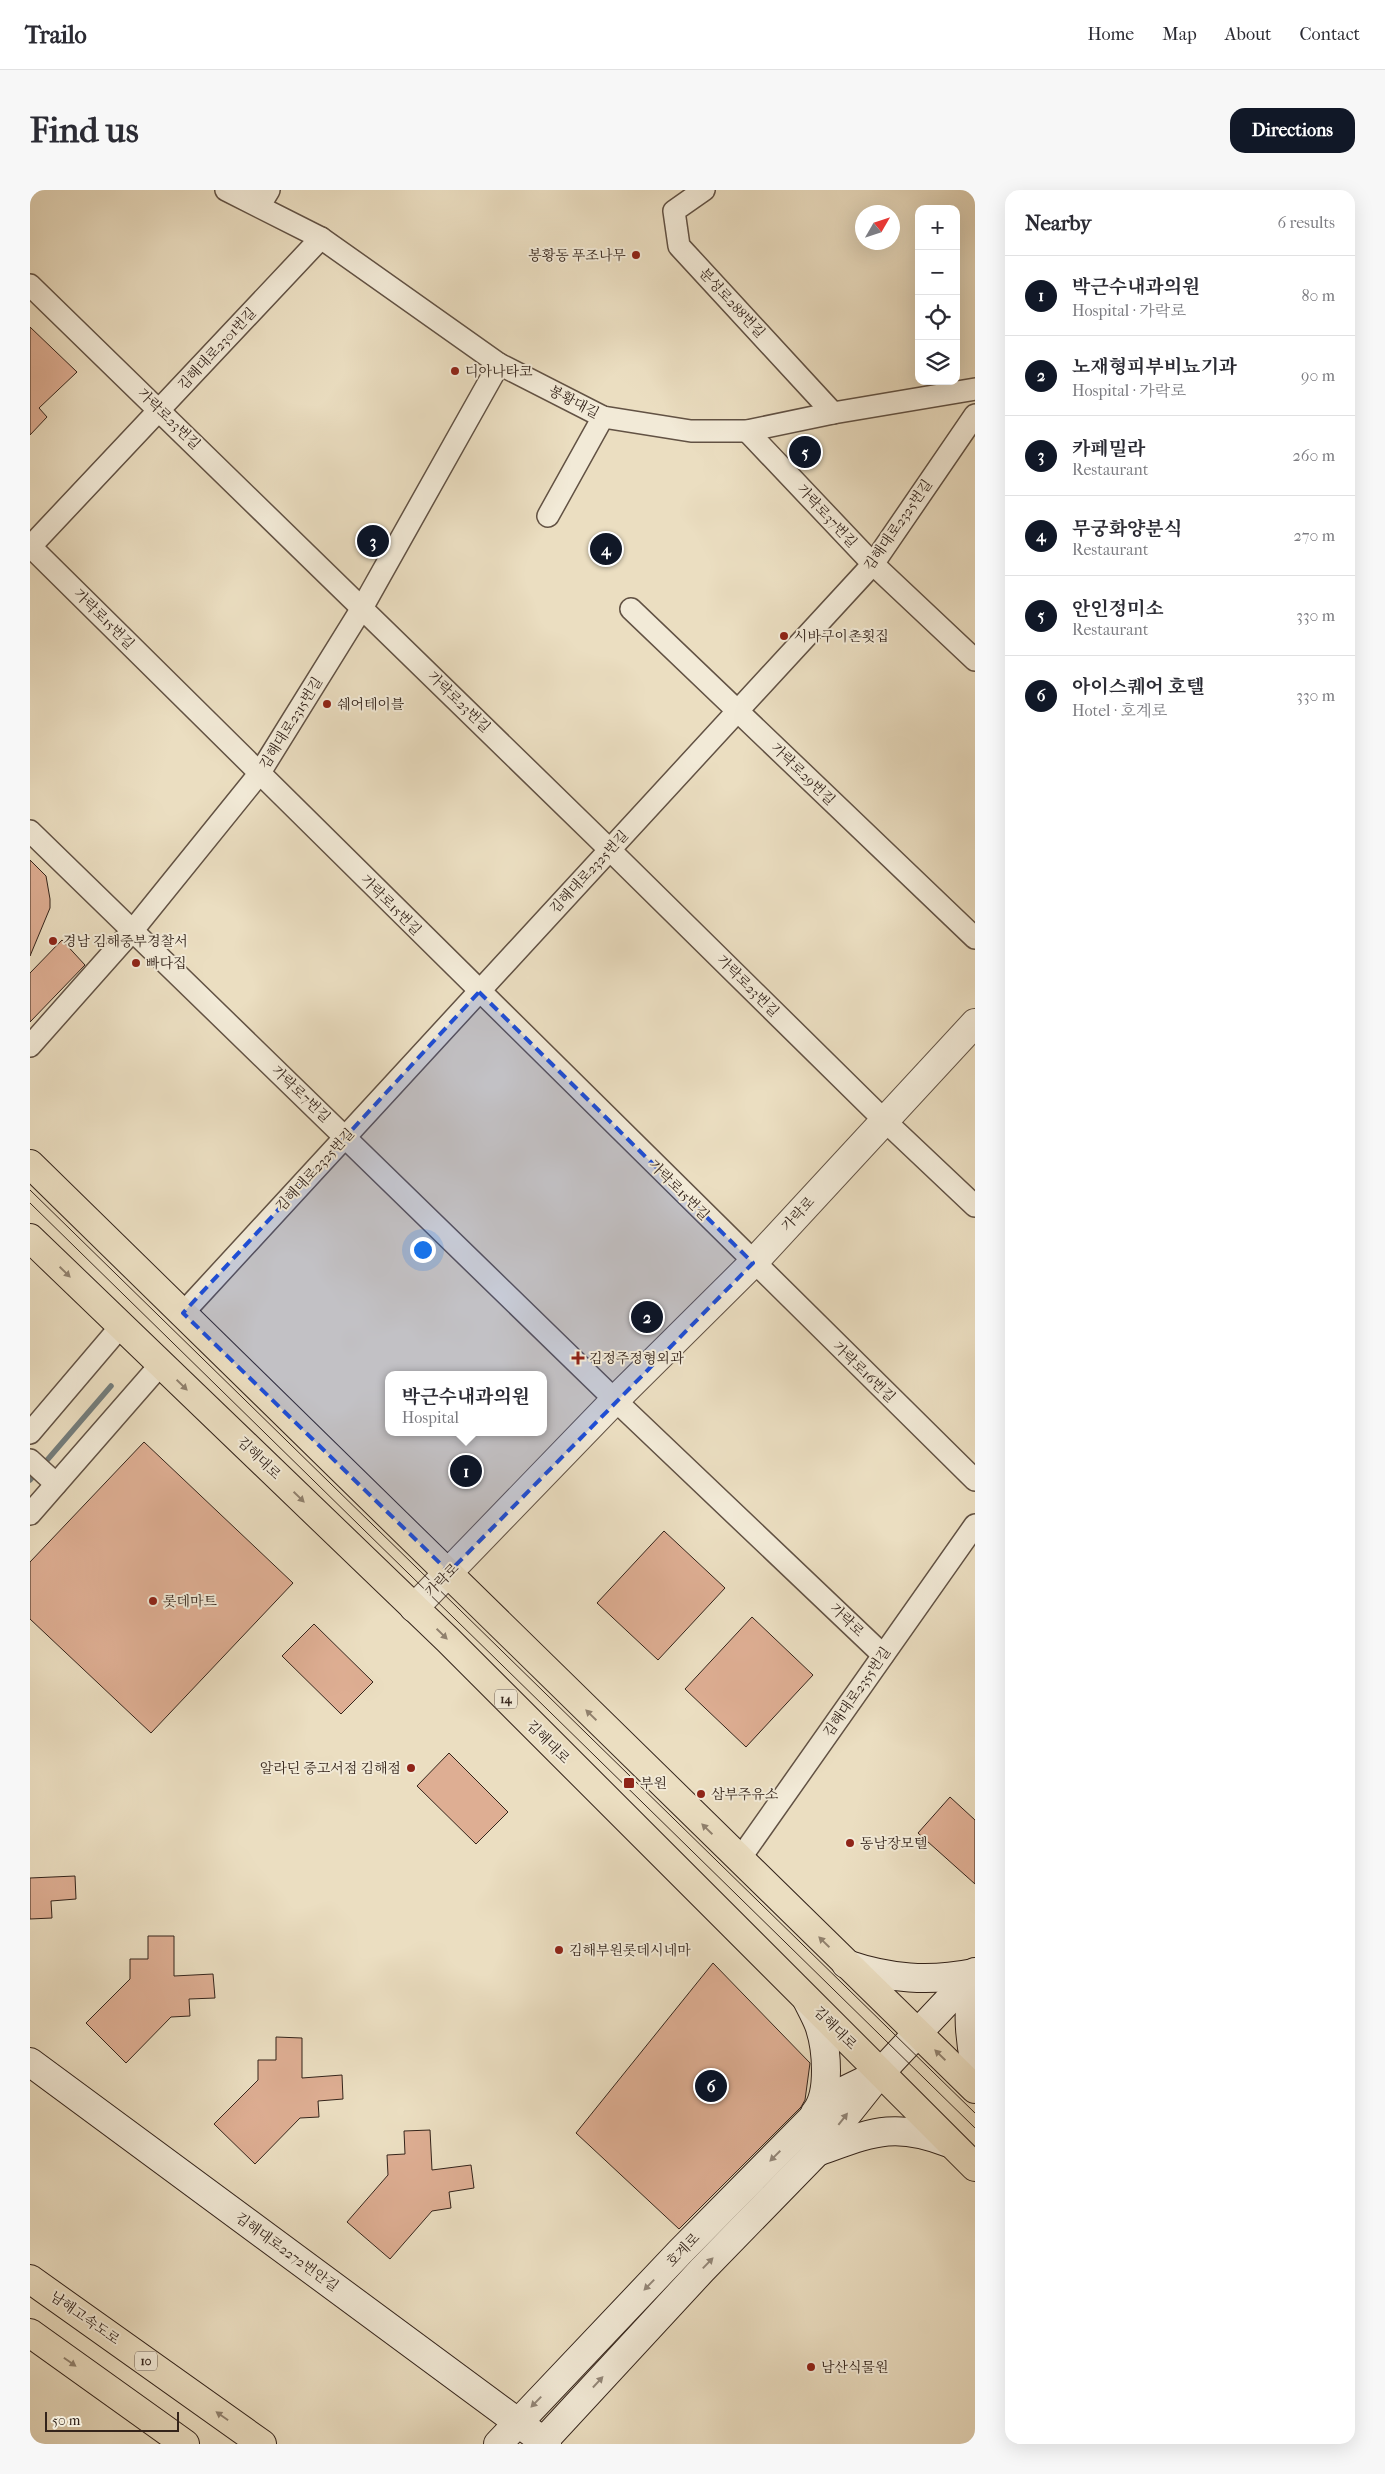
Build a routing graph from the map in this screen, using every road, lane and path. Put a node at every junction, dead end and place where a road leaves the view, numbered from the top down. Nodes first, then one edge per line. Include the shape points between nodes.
1 (226, 190) edge
2 (704, 190) edge
3 (259, 195) edge
4 (321, 238) junction
5 (30, 285) edge
6 (499, 364) junction
7 (975, 389) edge
8 (160, 410) junction
9 (833, 413) junction
10 (975, 415) edge
11 (603, 417) junction
12 (747, 431) junction
13 (548, 516) dead end
14 (30, 547) edge
15 (873, 564) junction
16 (362, 608) junction
17 (631, 609) dead end
18 (975, 660) edge
19 (737, 712) junction
20 (259, 774) junction
21 (30, 831) edge
22 (610, 850) junction
23 (133, 930) junction
24 (975, 938) edge
25 (479, 992) junction
26 (975, 1022) edge
27 (30, 1046) edge
28 (885, 1122) junction
29 (345, 1137) junction
30 (30, 1164) edge
31 (975, 1206) edge
32 (30, 1238) edge
33 (753, 1263) junction
34 (183, 1313) junction
35 (121, 1326) junction
36 (161, 1364) junction
37 (615, 1400) junction
38 (30, 1433) edge
39 (41, 1471) edge
40 (975, 1480) edge
41 (30, 1514) edge
42 (975, 1525) edge
43 (450, 1572) junction
44 (414, 1608) junction
45 (883, 1655) junction
46 (739, 1860) junction
47 (846, 1964) junction
48 (975, 1972) edge
49 (808, 2000) junction
50 (918, 2034) junction
51 (30, 2062) edge
52 (975, 2064) edge
53 (880, 2073) junction
54 (975, 2089) edge
55 (804, 2126) junction
56 (949, 2143) junction
57 (817, 2152) junction
58 (975, 2167) edge
59 (30, 2279) edge
60 (30, 2333) edge
61 (517, 2422) junction
62 (544, 2443) edge
63 (185, 2444) edge
64 (262, 2444) edge
65 (498, 2444) edge

1 - 3 street, 봉황대길
2 - 9 street, 분성로288번길 via 674,211 679,246
3 - 4 street, 봉황대길
4 - 6 street, 봉황대길
4 - 8 street, 김해대로2301번길
5 - 8 street, 가락로23번길
6 - 11 street, 봉황대길
6 - 16 street, 김해대로2315번길
7 - 9 street, 봉황대길
8 - 14 street, 김해대로2301번길
8 - 16 street, 가락로23번길
9 - 12 street, 봉황대길
10 - 15 street, 김해대로2325번길
11 - 12 street, 봉황대길 via 691,431
11 - 13 street
12 - 15 street, 가락로37번길
14 - 20 street, 가락로15번길
15 - 18 street, 가락로37번길
15 - 19 street, 김해대로2325번길
16 - 20 street, 김해대로2315번길
16 - 22 street, 가락로23번길
17 - 19 street, 가락로29번길
19 - 22 street, 김해대로2325번길
19 - 24 street, 가락로29번길
20 - 23 street, 김해대로2315번길
20 - 25 street, 가락로15번길
21 - 23 street, 가락로7번길
22 - 25 street, 김해대로2325번길
22 - 28 street, 가락로23번길
23 - 27 street, 김해대로2315번길
23 - 29 street, 가락로7번길
25 - 29 street, 김해대로2325번길
25 - 33 street, 가락로15번길
26 - 28 main road, 가락로
28 - 31 street, 가락로23번길
28 - 33 main road, 가락로
29 - 34 street, 김해대로2325번길
29 - 37 street, 가락로7번길
30 - 34 main road
32 -> 35 main road, 김해대로 / 14
33 - 37 main road, 가락로
33 - 40 street, 가락로16번길
34 - 43 main road
35 - 36 main road, 김해대로 / 14
35 - 38 street
36 - 39 street
36 -> 44 main road, 김해대로 / 14
37 - 43 main road, 가락로
37 - 45 street, 가락로
39 - 41 street
42 - 45 street, 김해대로2355번길
43 - 44 main road, 가락로
46 -> 43 main road via 481,1607
44 -> 49 main road, 김해대로 / 14
45 - 46 street, 김해대로2355번길
47 -> 46 main road
47 - 48 main road via 871,1972 923,1979
47 - 50 main road
48 - 50 main road, 호계로
48 - 52 main road via 969,2033
49 - 53 main road, 김해대로 / 14
49 - 55 main road via 819,2025 825,2052 826,2080 820,2107
50 - 53 main road, 호계로
54 -> 50 main road
51 - 61 main road, 김해대로2272번안길
53 - 55 main road, 호계로 via 835,2094
53 - 56 main road, 김해대로 / 14
57 -> 53 main road, 호계로
55 -> 61 main road, 호계로
56 - 57 main road via 924,2133 897,2129 870,2133
56 - 58 main road, 김해대로 / 14
62 -> 57 main road, 호계로 via 702,2270
64 -> 59 main road, 남해고속도로 / 10
60 -> 63 main road
61 - 62 main road, 김해대로2272번안길
61 - 65 main road, 호계로

